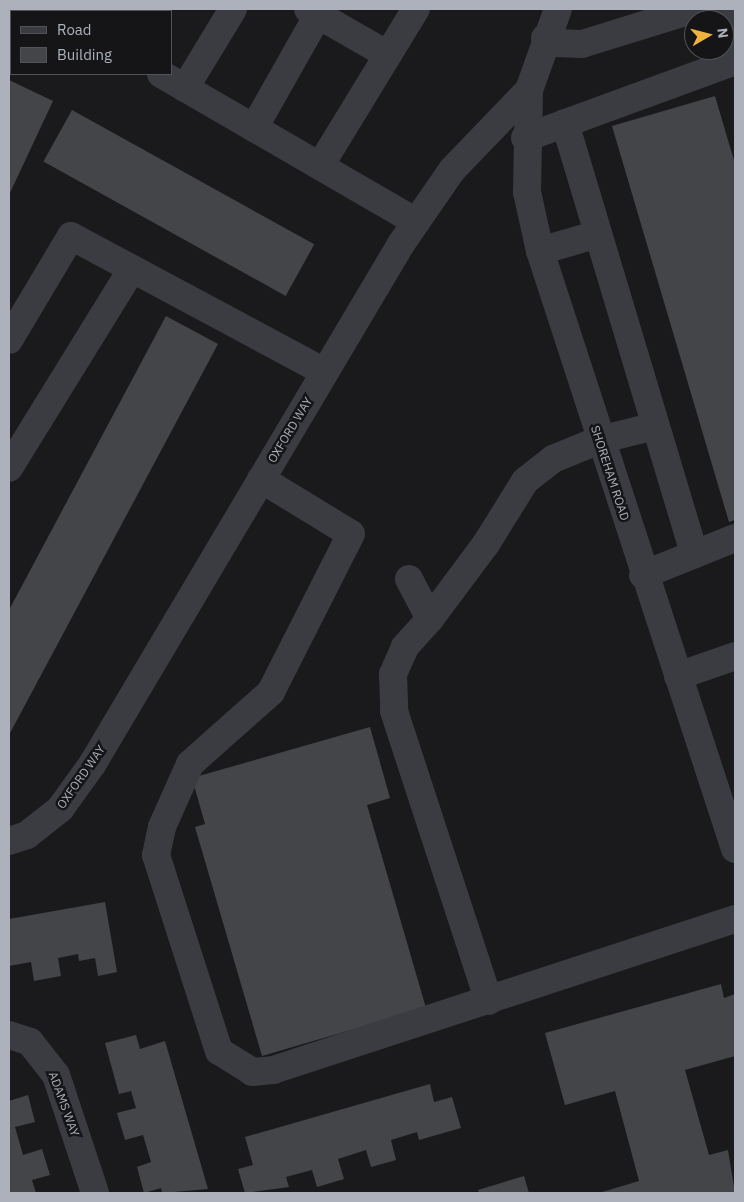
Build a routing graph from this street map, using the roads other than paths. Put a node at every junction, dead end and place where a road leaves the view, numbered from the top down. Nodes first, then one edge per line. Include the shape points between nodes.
1 (233, 9) edge
2 (416, 9) edge
3 (558, 9) edge
4 (695, 9) edge
5 (721, 9) edge
6 (314, 12) edge
7 (545, 38) junction
8 (735, 53) edge
9 (388, 55) junction
10 (735, 61) edge
11 (163, 75) edge
12 (185, 88) junction
13 (529, 90) junction
14 (565, 123) junction
15 (254, 128) junction
16 (525, 138) junction
17 (320, 166) junction
18 (416, 222) junction
19 (598, 234) junction
20 (540, 251) junction
21 (132, 269) junction
22 (9, 340) edge
23 (325, 372) junction
24 (655, 426) junction
25 (599, 440) junction
26 (9, 468) edge
27 (261, 479) junction
28 (735, 538) edge
29 (694, 554) junction
30 (643, 575) junction
31 (409, 579) dead end
32 (430, 619) junction
33 (735, 656) edge
34 (678, 676) junction
35 (9, 841) edge
36 (735, 849) edge
37 (735, 919) edge
38 (490, 1001) junction
39 (9, 1035) edge
40 (95, 1193) edge

1 - 12 street
2 - 9 street
3 - 7 street, OXFORD WAY
4 - 7 street via 582,44 553,43
5 - 8 street
6 - 9 street
6 - 15 street
7 - 13 street, OXFORD WAY
9 - 17 street
10 - 14 street
11 - 12 street
12 - 15 street
13 - 16 street, SHOREHAM ROAD
13 - 18 street, OXFORD WAY via 452,170
14 - 16 street
14 - 19 street
15 - 17 street
16 - 20 street, SHOREHAM ROAD via 527,192
17 - 18 street
18 - 23 street, OXFORD WAY
19 - 20 street
19 - 24 street
20 - 25 street, SHOREHAM ROAD
21 - 22 street via 72,236
21 - 23 street
21 - 26 street
23 - 27 street, OXFORD WAY
24 - 25 street
24 - 29 street
25 - 30 street, SHOREHAM ROAD
25 - 32 street via 553,459 525,481 486,544
27 - 35 street, OXFORD WAY via 93,763 60,808 27,835
27 - 38 street via 351,534 271,692 190,764 162,826 156,855 219,1051 252,1072 273,1070
28 - 29 street
29 - 30 street
30 - 34 street, SHOREHAM ROAD
31 - 32 street
32 - 38 street via 405,647 392,674 394,711
33 - 34 street
34 - 36 street, SHOREHAM ROAD
37 - 38 street
39 - 40 street, ADAMS WAY via 30,1042 56,1075

